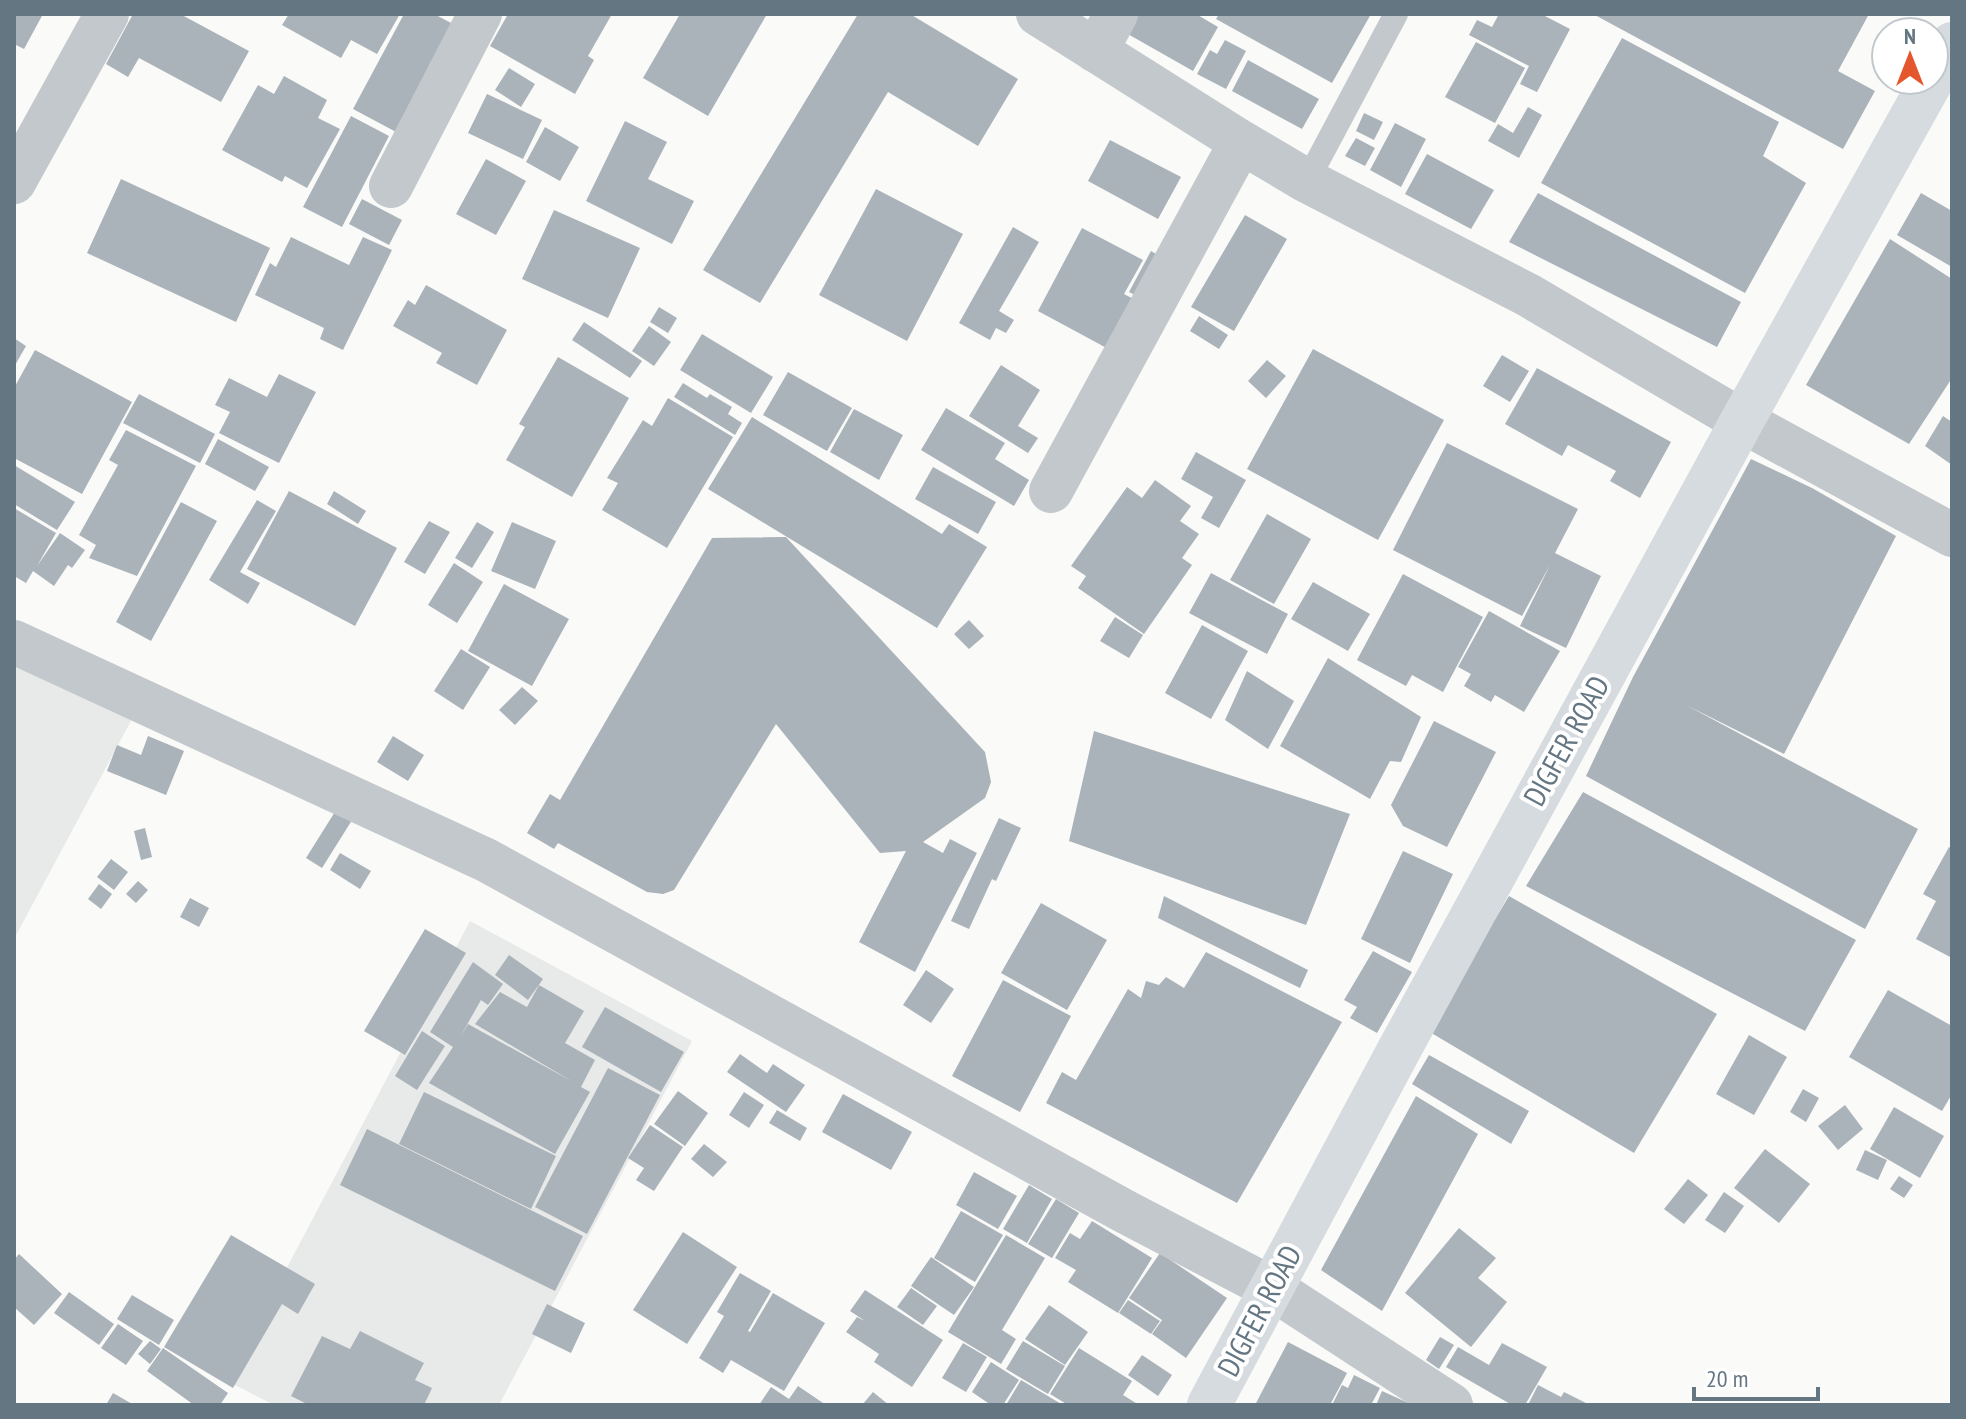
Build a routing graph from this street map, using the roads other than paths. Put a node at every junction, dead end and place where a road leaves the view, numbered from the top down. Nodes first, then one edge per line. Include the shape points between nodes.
1 (107, 14) edge
2 (480, 14) edge
3 (1038, 14) edge
4 (1396, 14) edge
5 (1106, 32) edge
6 (1923, 96) edge
7 (1241, 142) junction
8 (1307, 181) junction
9 (14, 182) edge
10 (391, 186) dead end
11 (1742, 421) junction
12 (1051, 491) dead end
13 (1952, 535) edge
14 (14, 642) edge
15 (1273, 1289) junction
16 (1209, 1405) edge
17 (1451, 1405) edge

1 - 9 street
2 - 10 street
3 - 5 street
4 - 8 lane
5 - 7 street
6 - 11 street, DIGFER ROAD
7 - 8 street
7 - 12 street
8 - 11 street via 1528,295
11 - 13 street
11 - 15 street, DIGFER ROAD
14 - 15 street via 486,860
15 - 16 street, DIGFER ROAD
15 - 17 street

